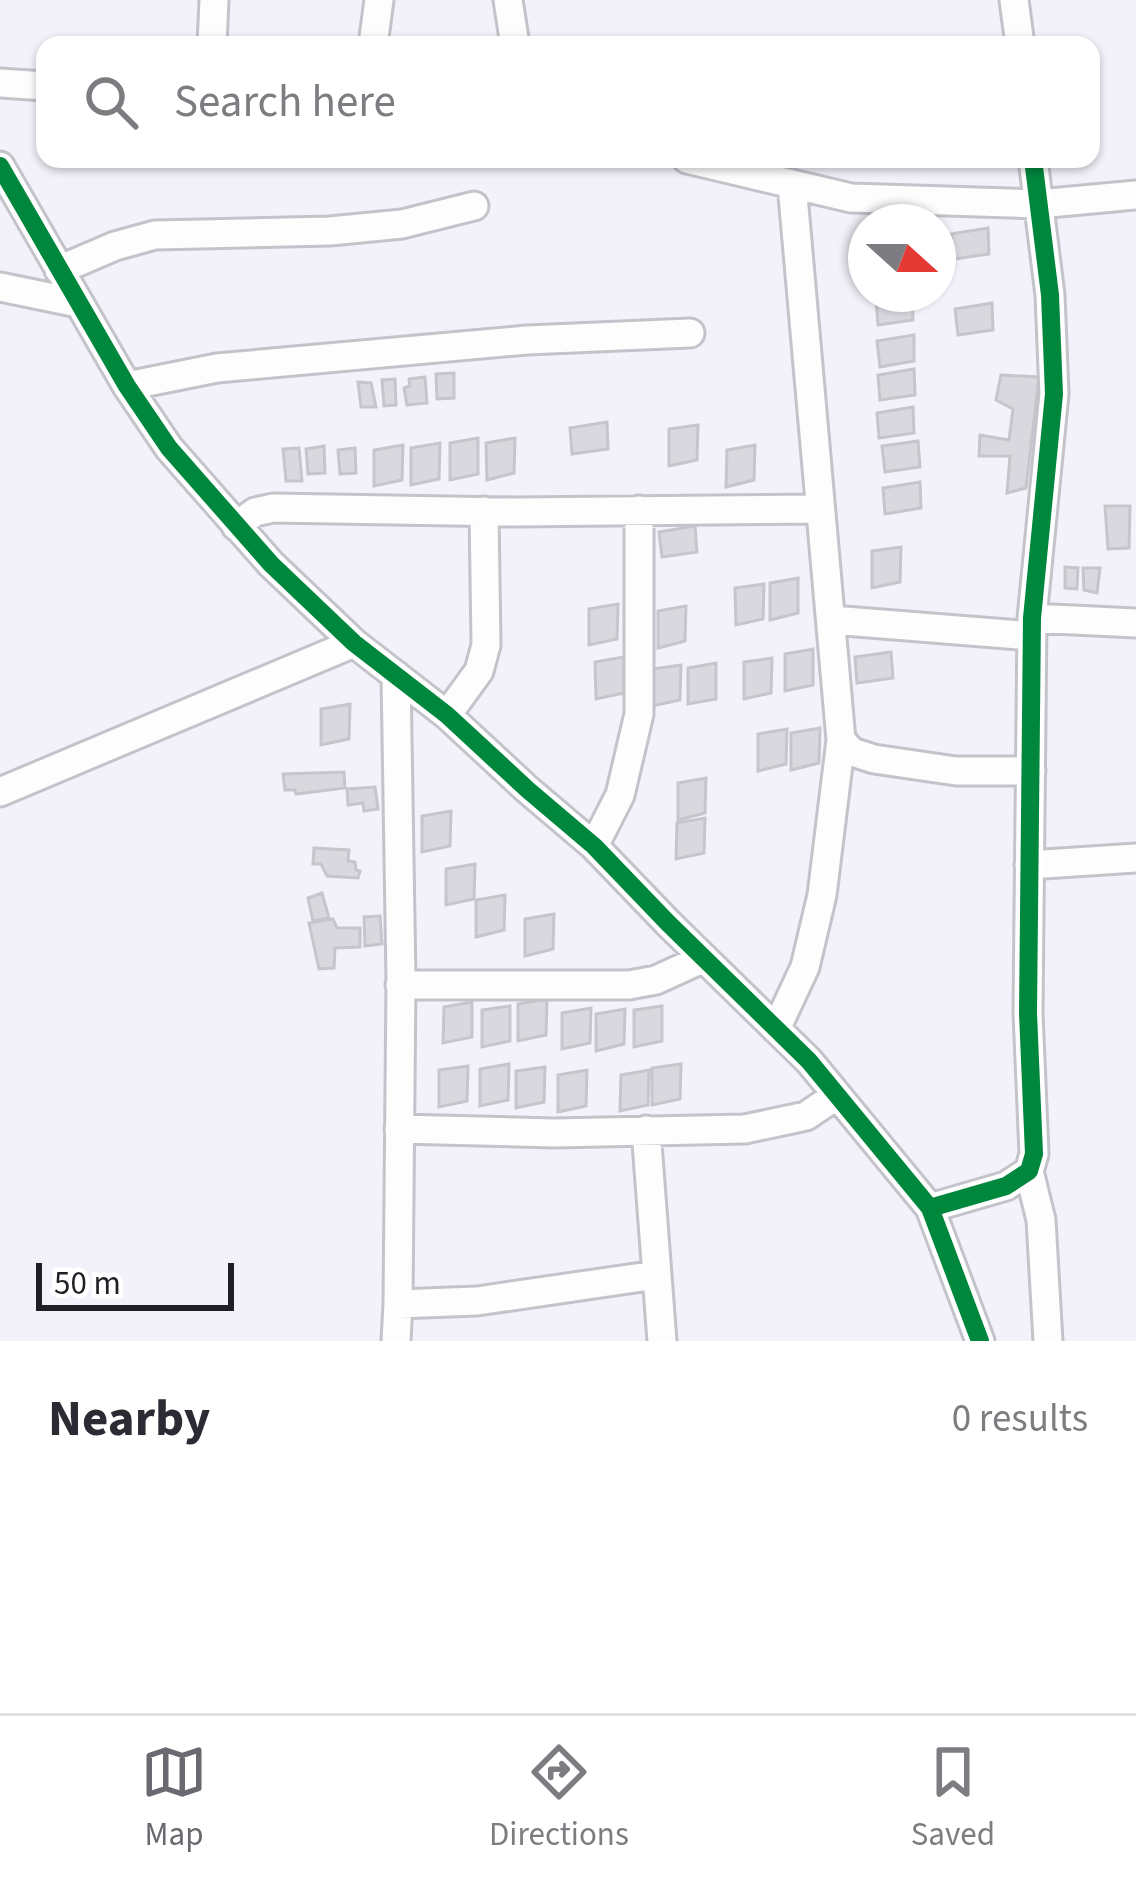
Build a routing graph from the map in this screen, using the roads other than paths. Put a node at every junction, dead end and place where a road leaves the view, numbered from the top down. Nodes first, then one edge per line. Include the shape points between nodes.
1 (214, 0) edge
2 (379, 0) edge
3 (508, 0) edge
4 (1014, 0) edge
5 (212, 36) edge
6 (374, 36) edge
7 (514, 36) edge
8 (1018, 36) edge
9 (0, 83) edge
10 (36, 85) edge
11 (0, 166) edge
12 (725, 168) edge
13 (1035, 168) edge
14 (792, 184) junction
15 (1136, 195) edge
16 (1039, 204) junction
17 (474, 206) dead end
18 (59, 270) junction
19 (0, 286) edge
20 (78, 303) junction
21 (690, 333) dead end
22 (127, 386) junction
23 (819, 509) junction
24 (639, 510) junction
25 (484, 511) junction
26 (236, 526) junction
27 (832, 620) junction
28 (1136, 623) edge
29 (1032, 627) junction
30 (354, 643) junction
31 (396, 675) junction
32 (447, 715) junction
33 (841, 740) junction
34 (1030, 770) junction
35 (0, 792) edge
36 (594, 846) junction
37 (1136, 858) edge
38 (1030, 865) junction
39 (704, 958) junction
40 (400, 985) junction
41 (776, 1029) junction
42 (837, 1095) junction
43 (399, 1129) junction
44 (646, 1130) junction
45 (1029, 1171) junction
46 (930, 1208) junction
47 (656, 1275) junction
48 (398, 1304) junction
49 (396, 1341) edge
50 (662, 1341) edge
51 (980, 1341) edge
52 (1048, 1341) edge

1 - 5 street
2 - 6 street
3 - 7 street
4 - 8 street
9 - 10 street
11 - 18 street
12 - 14 street
13 - 16 street
14 - 16 street via 850,198
14 - 23 street
15 - 16 street
16 - 29 street via 1054,394
17 - 18 street via 330,231 155,235
18 - 20 street
19 - 20 street
20 - 22 street
21 - 22 street via 217,368
22 - 26 street
23 - 24 street
23 - 27 street
24 - 25 street
24 - 36 street via 639,714 620,794
25 - 26 street via 273,508
25 - 32 street via 486,645 479,671
26 - 30 street
27 - 29 street
27 - 33 street
28 - 29 street
29 - 34 street
30 - 31 street
30 - 35 street
31 - 32 street
31 - 40 street
32 - 36 street
33 - 34 street via 874,759
33 - 41 street via 822,895 805,967
34 - 38 street
36 - 39 street
37 - 38 street
38 - 45 street
39 - 40 street via 629,986
39 - 41 street
40 - 43 street
41 - 42 street
42 - 44 street via 806,1116 745,1129
42 - 46 street
43 - 44 street
43 - 48 street
44 - 47 street
45 - 46 street
45 - 52 street via 1042,1220
46 - 51 street
47 - 48 street
47 - 50 street
48 - 49 street

